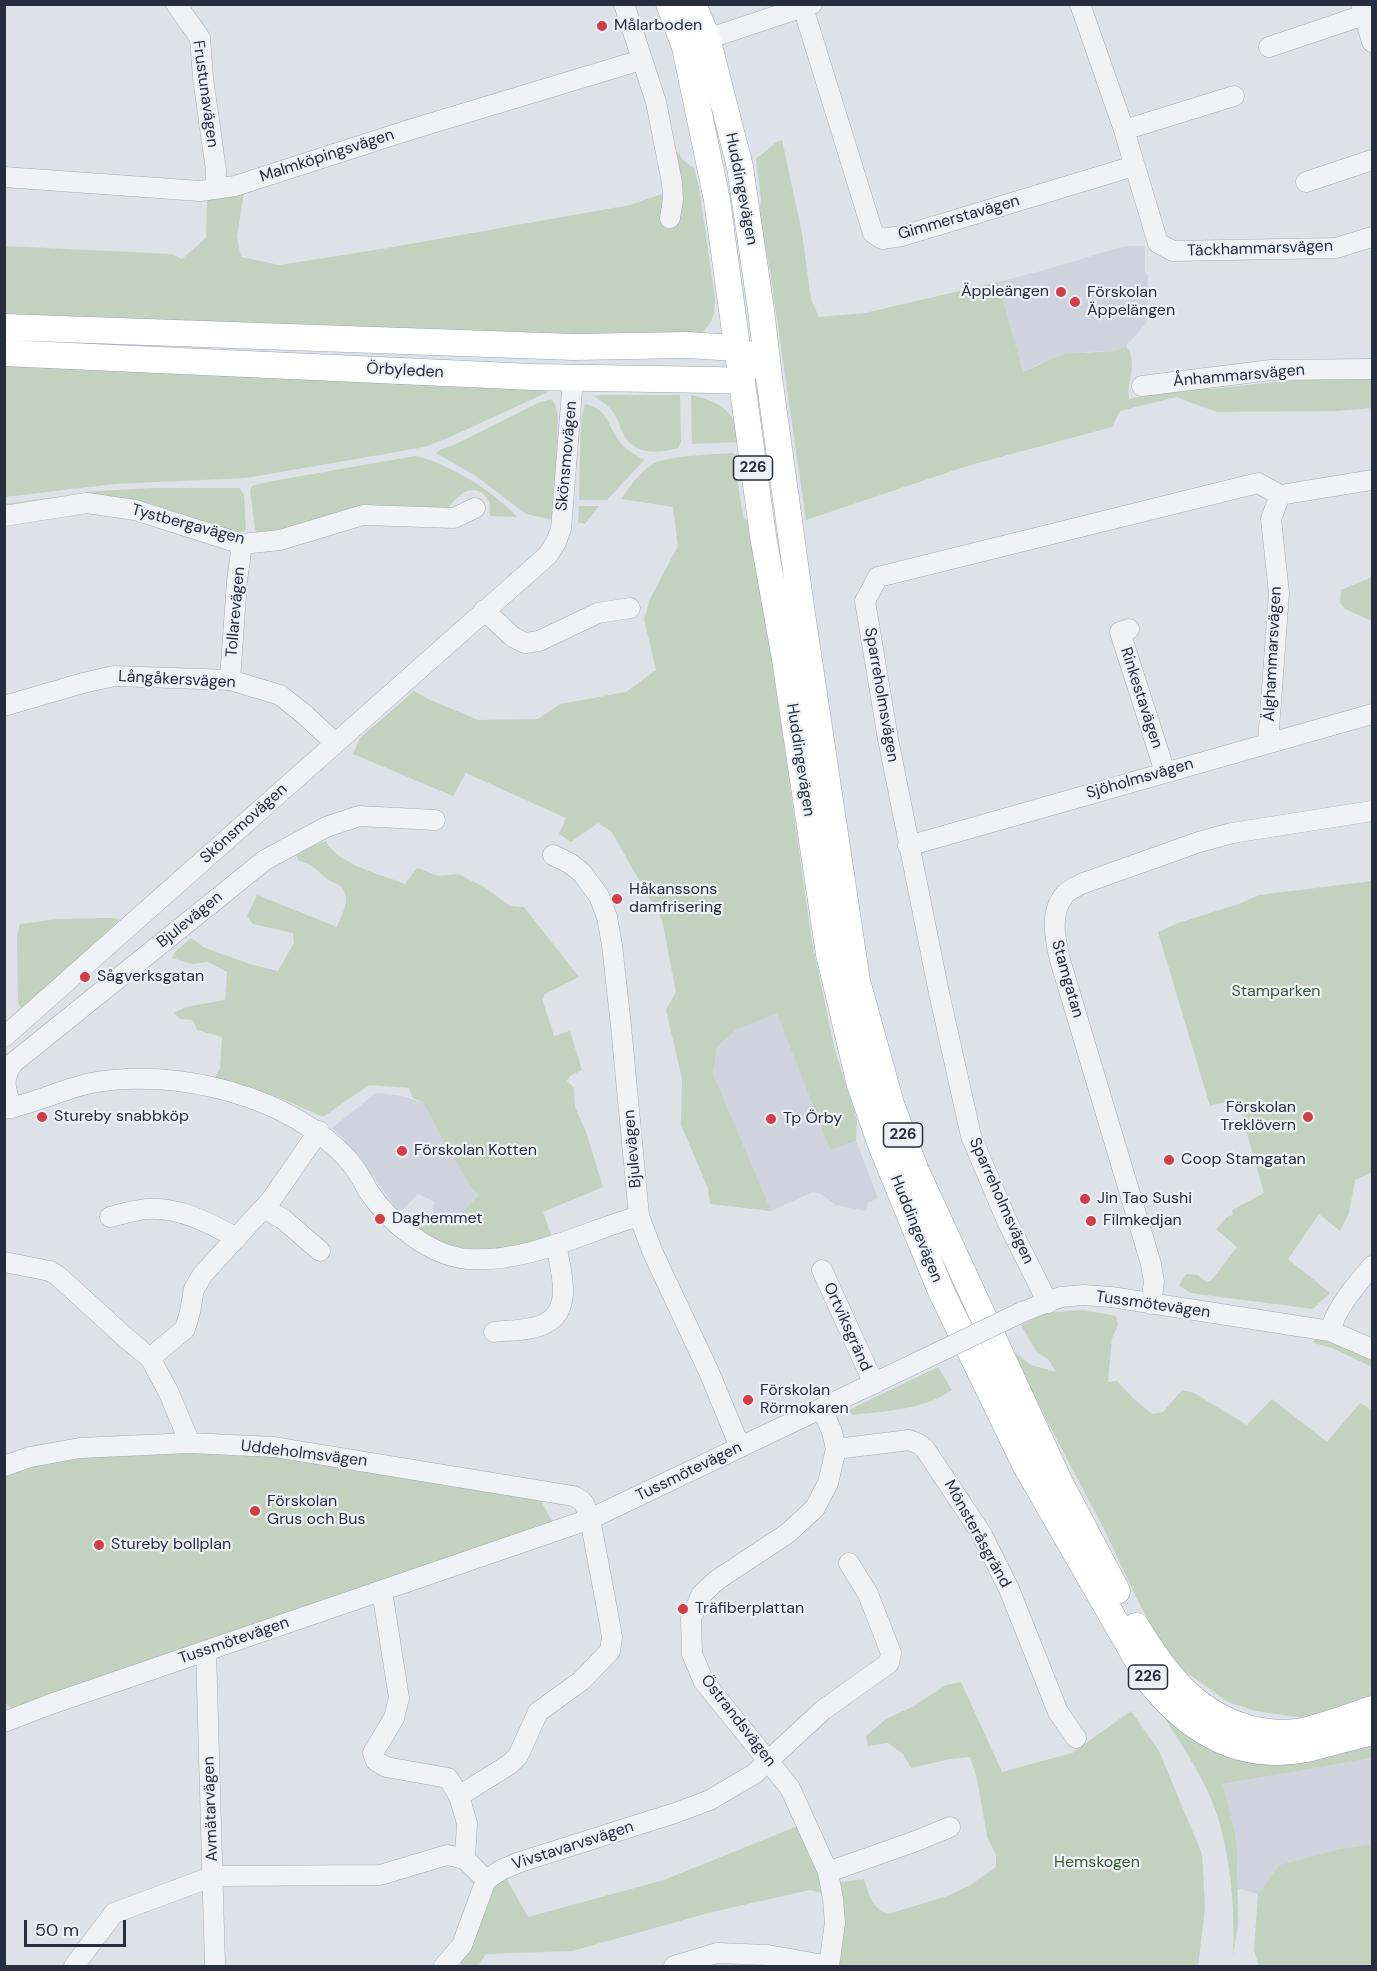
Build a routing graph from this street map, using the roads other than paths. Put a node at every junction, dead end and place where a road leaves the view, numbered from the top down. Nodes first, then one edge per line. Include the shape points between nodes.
1 (176, 4) edge
2 (624, 4) edge
3 (669, 4) edge
4 (693, 4) edge
5 (805, 5) edge
6 (1086, 6) edge
7 (1362, 10) edge
8 (696, 42) junction
9 (1372, 42) edge
10 (1269, 47) dead end
11 (641, 60) junction
12 (1234, 96) dead end
13 (1124, 130) junction
14 (1372, 160) edge
15 (1134, 166) junction
16 (4, 177) edge
17 (1306, 182) dead end
18 (215, 189) junction
19 (670, 218) dead end
20 (1372, 237) edge
21 (763, 320) junction
22 (4, 327) edge
23 (574, 347) junction
24 (744, 352) junction
25 (4, 353) edge
26 (1372, 369) edge
27 (769, 377) junction
28 (573, 378) junction
29 (740, 381) junction
30 (1142, 386) dead end
31 (1372, 480) edge
32 (1280, 495) junction
33 (475, 508) dead end
34 (4, 516) edge
35 (242, 544) junction
36 (630, 608) dead end
37 (484, 610) junction
38 (1129, 629) dead end
39 (230, 680) junction
40 (4, 706) edge
41 (1372, 714) edge
42 (335, 743) junction
43 (1268, 743) junction
44 (1165, 772) junction
45 (1372, 811) edge
46 (435, 820) dead end
47 (908, 846) junction
48 (553, 855) dead end
49 (4, 1037) edge
50 (8, 1109) edge
51 (319, 1131) junction
52 (264, 1208) junction
53 (639, 1216) junction
54 (110, 1217) dead end
55 (237, 1238) junction
56 (556, 1244) junction
57 (320, 1251) dead end
58 (4, 1262) edge
59 (1372, 1266) edge
60 (822, 1270) dead end
61 (1048, 1303) junction
62 (1151, 1304) junction
63 (1330, 1330) junction
64 (494, 1332) dead end
65 (1372, 1349) edge
66 (150, 1358) junction
67 (874, 1384) junction
68 (822, 1408) junction
69 (190, 1443) junction
70 (740, 1447) junction
71 (836, 1449) junction
72 (4, 1466) edge
73 (590, 1519) junction
74 (849, 1563) dead end
75 (382, 1591) junction
76 (206, 1651) junction
77 (1372, 1709) edge
78 (4, 1722) edge
79 (1372, 1732) edge
80 (1076, 1738) dead end
81 (768, 1761) junction
82 (459, 1796) junction
83 (950, 1827) dead end
84 (465, 1859) junction
85 (828, 1872) junction
86 (214, 1876) junction
87 (486, 1880) junction
88 (74, 1966) edge
89 (215, 1966) edge
90 (445, 1966) edge
91 (674, 1966) edge
92 (829, 1966) edge

1 - 18 street, Frustunavägen via 200,38
2 - 11 street
3 - 8 main road, Huddingevägen / 226
4 - 8 main road, Huddingevägen / 226
5 - 8 street
5 - 15 street, Gimmerstavägen via 873,233 882,238 902,236
6 - 13 street, Täckhammarsvägen
7 - 9 street
7 - 10 street
8 - 21 main road, Huddingevägen / 226 via 740,168
8 - 24 main road, Huddingevägen / 226 via 717,200
11 - 18 street, Malmköpingsvägen via 272,175
11 - 19 street via 656,102 672,183
12 - 13 street
13 - 15 street, Täckhammarsvägen
14 - 17 street
15 - 20 street, Täckhammarsvägen via 1158,243 1173,251 1335,248
16 - 18 street, Malmköpingsvägen
21 - 24 main road via 759,339
21 - 27 main road, Huddingevägen / 226
22 - 23 main road, Örbyleden
23 - 24 main road, Örbyleden via 687,345
23 - 28 main road
24 - 27 main road
24 - 29 main road, Huddingevägen / 226
25 - 28 main road, Örbyleden
26 - 30 street, Ånhammarsvägen via 1271,370
27 - 77 main road, Huddingevägen / 226 via 857,981 891,1104 916,1171 1060,1483 1148,1645 1188,1696 1214,1715 1235,1724 1277,1732 1319,1727
28 - 29 main road, Örbyleden
28 - 37 street, Skönsmovägen via 561,530 548,555
29 - 79 main road, Huddingevägen / 226 via 838,997 860,1085 941,1291 1026,1466 1150,1682 1167,1704 1200,1730 1250,1750 1304,1749
31 - 32 street
32 - 43 street, Älghammarsvägen via 1271,519 1280,593
32 - 47 street, Sparreholmsvägen via 1258,483 878,577 865,601
33 - 35 street, Tystbergavägen via 454,518 363,515 280,540
34 - 35 street, Tystbergavägen via 87,503 135,510
35 - 39 street, Tollarevägen
36 - 37 street via 598,613 539,641 525,643
37 - 42 street, Skönsmovägen
38 - 44 street, Rinkestavägen via 1120,632
39 - 40 street, Långåkersvägen via 114,676
39 - 42 street, Långåkersvägen via 280,695
41 - 43 street, Sjöholmsvägen
42 - 49 street, Skönsmovägen
43 - 44 street, Sjöholmsvägen
44 - 47 street, Sjöholmsvägen
45 - 62 street, Stamgatan via 1239,831 1199,842 1081,884 1065,894 1055,914 1054,933 1060,960 1151,1263
46 - 50 street, Bjulevägen via 359,816 326,827 265,860 13,1063 6,1073
47 - 61 street, Sparreholmsvägen via 972,1136 1007,1221
48 - 53 street, Bjulevägen via 582,873 599,896 606,917
50 - 51 street via 90,1084 158,1078 245,1095
51 - 52 street
51 - 56 street via 352,1164 381,1208 426,1245 468,1259 520,1255
52 - 55 street
52 - 57 street
53 - 56 street
53 - 70 street, Bjulevägen
54 - 55 street via 147,1209 184,1214
55 - 66 street via 194,1289 185,1329
56 - 64 street via 563,1287 562,1304 555,1317 544,1324
58 - 66 street via 58,1276
59 - 63 street via 1346,1299
60 - 67 street, Ortviksgränd
61 - 62 street, Tussmötevägen via 1061,1297 1084,1295
61 - 67 street, Tussmötevägen, bridge
62 - 63 street, Tussmötevägen
63 - 65 street, Tussmötevägen
66 - 69 street
67 - 68 street, Tussmötevägen
68 - 70 street, Tussmötevägen
68 - 71 street
69 - 72 street, Uddeholmsvägen via 80,1448
69 - 73 street, Uddeholmsvägen via 274,1447 573,1496 586,1504
70 - 73 street, Tussmötevägen
71 - 80 street, Mönsteråsgränd via 909,1440 925,1449 981,1533 1009,1590 1058,1712
71 - 81 street, Östrandsvägen via 828,1483 815,1508 788,1533 717,1580 701,1595 691,1619 692,1654 704,1682
73 - 75 street, Tussmötevägen
73 - 82 street via 612,1637 610,1651 581,1681 538,1712 518,1756 510,1764
74 - 81 street, Vivstavarvsvägen via 868,1594 891,1653 889,1663 823,1710
75 - 76 street, Tussmötevägen
75 - 82 street via 399,1698 394,1718 373,1753 376,1761 386,1767 448,1778
76 - 78 street, Tussmötevägen
76 - 86 street, Avmätarvägen
81 - 85 street, Östrandsvägen via 790,1788
81 - 87 street, Vivstavarvsvägen via 710,1800 520,1862
82 - 84 street via 467,1823
83 - 85 street
84 - 86 street via 447,1855 380,1875
84 - 87 street
85 - 92 street, Östrandsvägen via 835,1923
86 - 88 street via 114,1913
86 - 89 street, Avmätarvägen
87 - 90 street via 462,1945
91 - 92 street via 717,1953 768,1955

